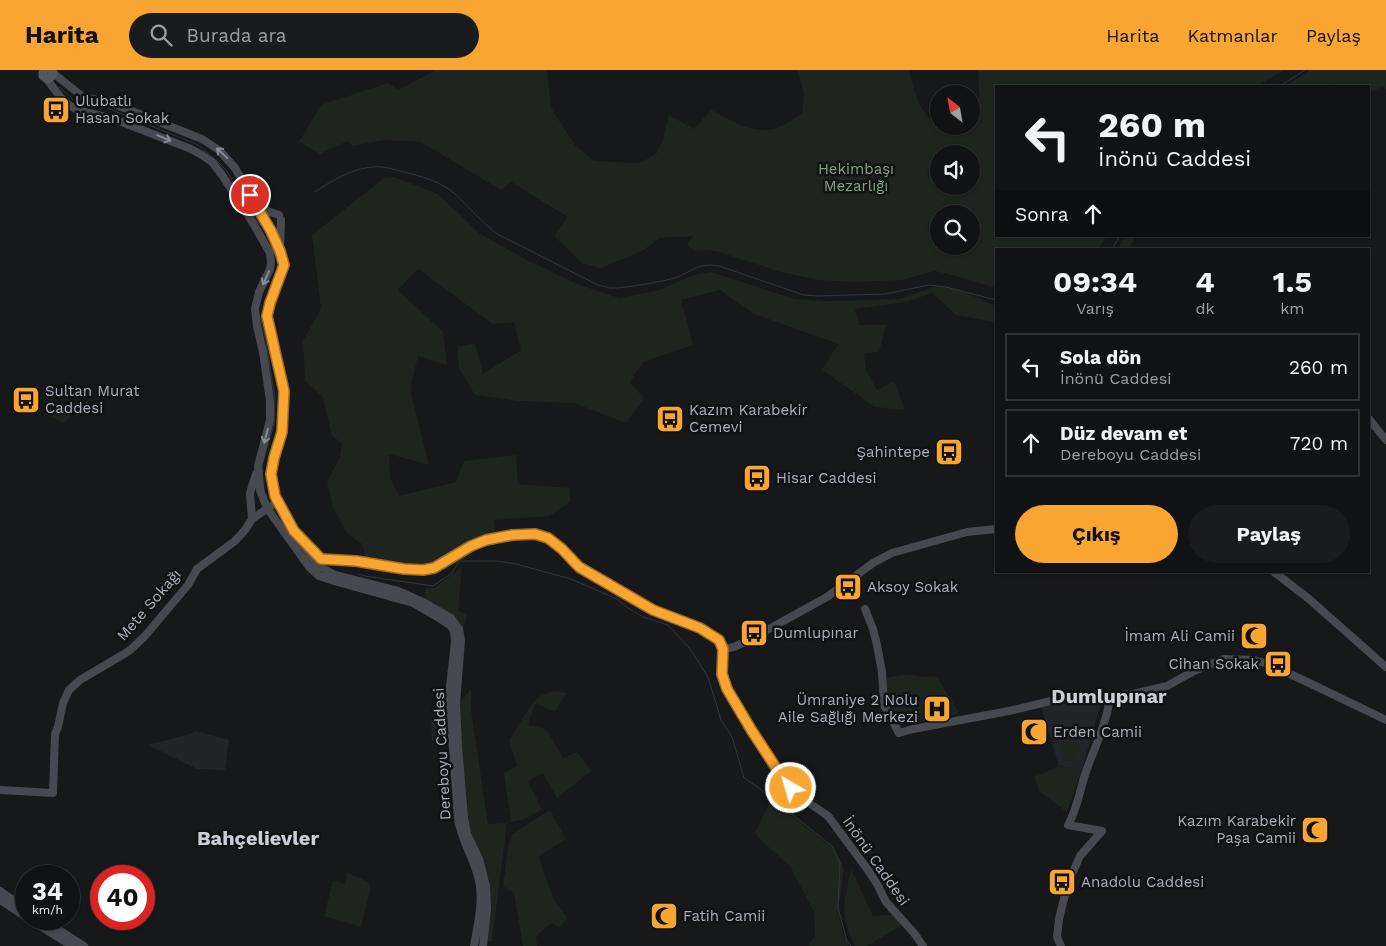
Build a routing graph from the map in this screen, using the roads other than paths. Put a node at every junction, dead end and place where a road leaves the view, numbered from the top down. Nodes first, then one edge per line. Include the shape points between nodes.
1 (50, 72) edge
2 (258, 208) junction
3 (269, 227) junction
4 (259, 233) junction
5 (280, 251) junction
6 (1370, 420) edge
7 (1386, 440) edge
8 (258, 466) junction
9 (276, 499) junction
10 (263, 500) junction
11 (252, 508) junction
12 (267, 508) junction
13 (252, 519) junction
14 (995, 530) edge
15 (294, 531) junction
16 (356, 561) junction
17 (336, 563) junction
18 (307, 564) junction
19 (318, 566) junction
20 (1276, 573) edge
21 (334, 575) junction
22 (865, 609) dead end
23 (723, 649) junction
24 (1386, 667) edge
25 (1109, 698) junction
26 (1386, 720) edge
27 (0, 790) edge
28 (0, 892) edge
29 (0, 900) edge
30 (15, 902) edge
31 (15, 910) edge
32 (47, 930) edge
33 (59, 930) edge
34 (72, 946) edge
35 (84, 946) edge
36 (474, 946) edge
37 (482, 946) edge
38 (922, 946) edge
39 (1061, 946) edge

2 -> 1 main road, Dereboyu Caddesi via 235,168 210,144 110,102 82,97
1 -> 4 main road, Dereboyu Caddesi via 64,102 77,110 114,119 202,154 222,175
2 - 3 main road, Dereboyu Caddesi
2 - 5 main road via 280,218
3 - 4 main road via 263,223 259,225
3 - 5 main road, Dereboyu Caddesi
4 -> 8 main road, Dereboyu Caddesi via 271,262 255,309 270,401 270,420
5 - 9 main road, Dereboyu Caddesi via 284,265 267,316 284,391 282,432 271,474
6 - 7 main road
8 - 10 main road, Dereboyu Caddesi
8 - 11 main road via 250,493
9 - 10 main road
9 - 12 main road, Mete Sokağı
9 - 15 main road, Dereboyu Caddesi
10 - 11 main road
10 - 12 main road, Dereboyu Caddesi
11 - 13 main road
12 - 13 main road, Mete Sokağı
12 - 18 main road, Dereboyu Caddesi
13 - 27 main road, Mete Sokağı via 235,541 196,569 188,585 144,637 129,651 69,690 55,734 53,793
14 - 23 main road via 967,532 892,554 874,562 827,597 747,641
15 - 16 main road via 321,559
15 - 19 main road, Dereboyu Caddesi
16 - 17 main road
16 - 23 main road via 423,570 434,568 486,540 535,534 548,538 579,567 653,610 700,628 719,640
17 - 19 main road
17 - 21 main road via 331,571
18 - 19 main road
18 - 36 main road, Dereboyu Caddesi via 319,576 413,603 454,631 449,696 458,818 460,831 474,862 481,897
19 - 21 main road, Dereboyu Caddesi
20 - 24 main road
21 - 37 main road, Dereboyu Caddesi via 415,598 451,618 459,629 462,640 456,704 460,764 467,834 480,859 486,886 487,909
22 - 25 main road via 877,644 884,705 899,733 1067,697 1101,695
23 - 38 main road, İnönü Caddesi via 722,674 727,689 784,780 799,796 828,816 877,884 886,902
25 - 26 main road via 1166,686 1224,659 1254,660
25 - 39 main road via 1106,719 1068,825 1102,831 1080,856 1068,883 1059,919 1057,937
28 - 30 main road
29 - 31 main road
32 - 34 main road
33 - 35 main road

